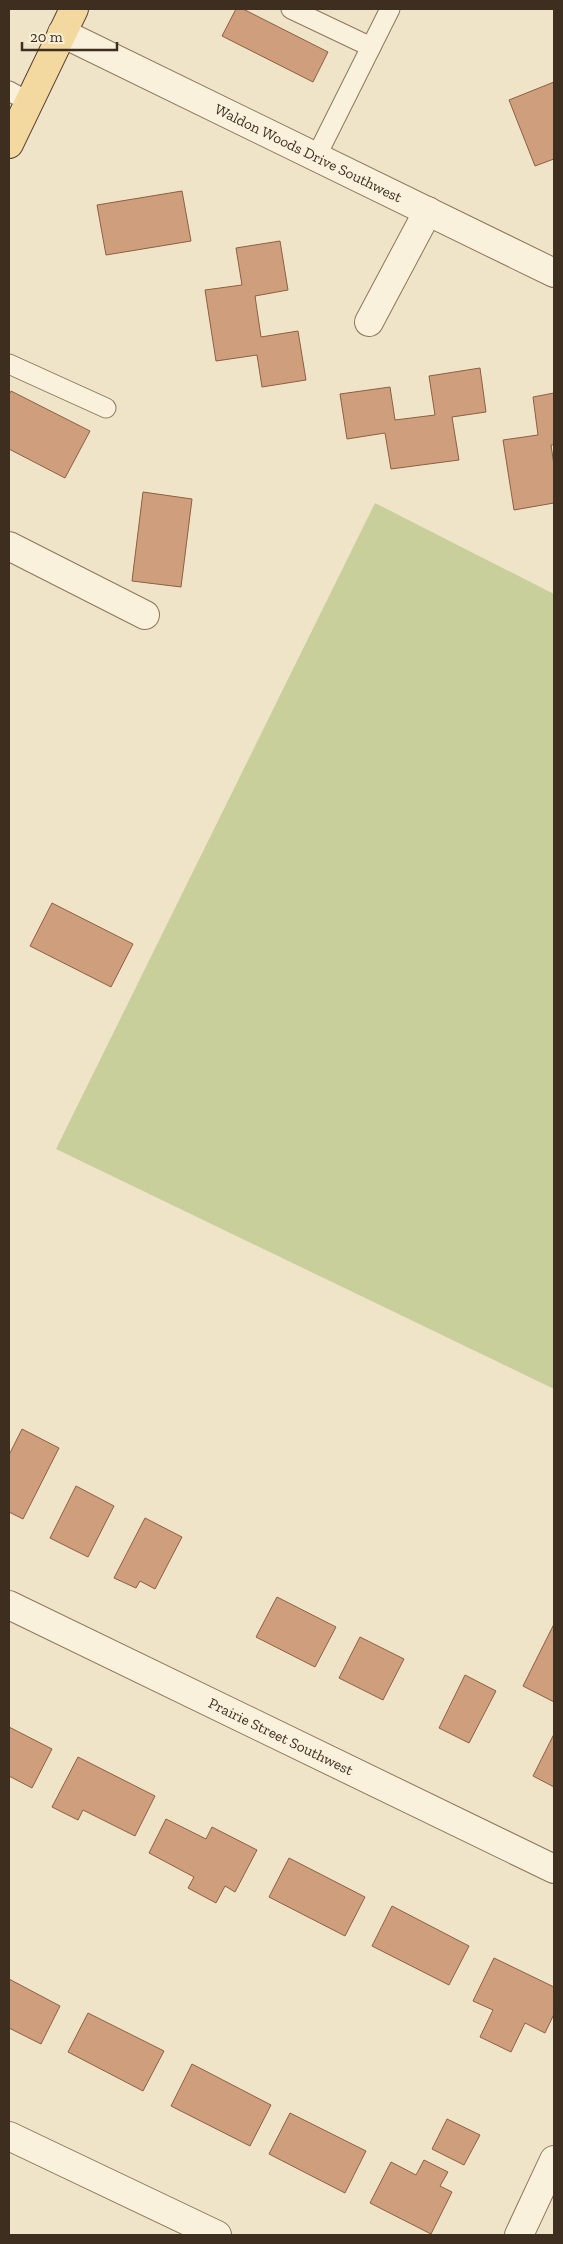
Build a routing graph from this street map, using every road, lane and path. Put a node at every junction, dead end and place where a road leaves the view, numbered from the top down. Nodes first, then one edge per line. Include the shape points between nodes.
1 (74, 9) edge
2 (291, 9) edge
3 (390, 9) edge
4 (62, 33) junction
5 (371, 47) junction
6 (19, 96) edge
7 (9, 144) edge
8 (316, 157) junction
9 (428, 211) junction
10 (554, 273) edge
11 (369, 322) dead end
12 (9, 364) edge
13 (106, 408) dead end
14 (9, 546) edge
15 (145, 615) dead end
16 (9, 1605) edge
17 (554, 1869) edge
18 (9, 2136) edge
19 (554, 2160) edge
20 (217, 2235) edge
21 (519, 2235) edge

1 - 4 main road
2 - 5 lane
3 - 5 lane
4 - 6 main road
4 - 8 street, Waldon Woods Drive Southwest
5 - 8 lane
6 - 7 main road
8 - 9 street, Waldon Woods Drive Southwest
9 - 10 street, Waldon Woods Drive Southwest
9 - 11 street
12 - 13 lane
14 - 15 street
16 - 17 street, Prairie Street Southwest
18 - 20 street
19 - 21 street

